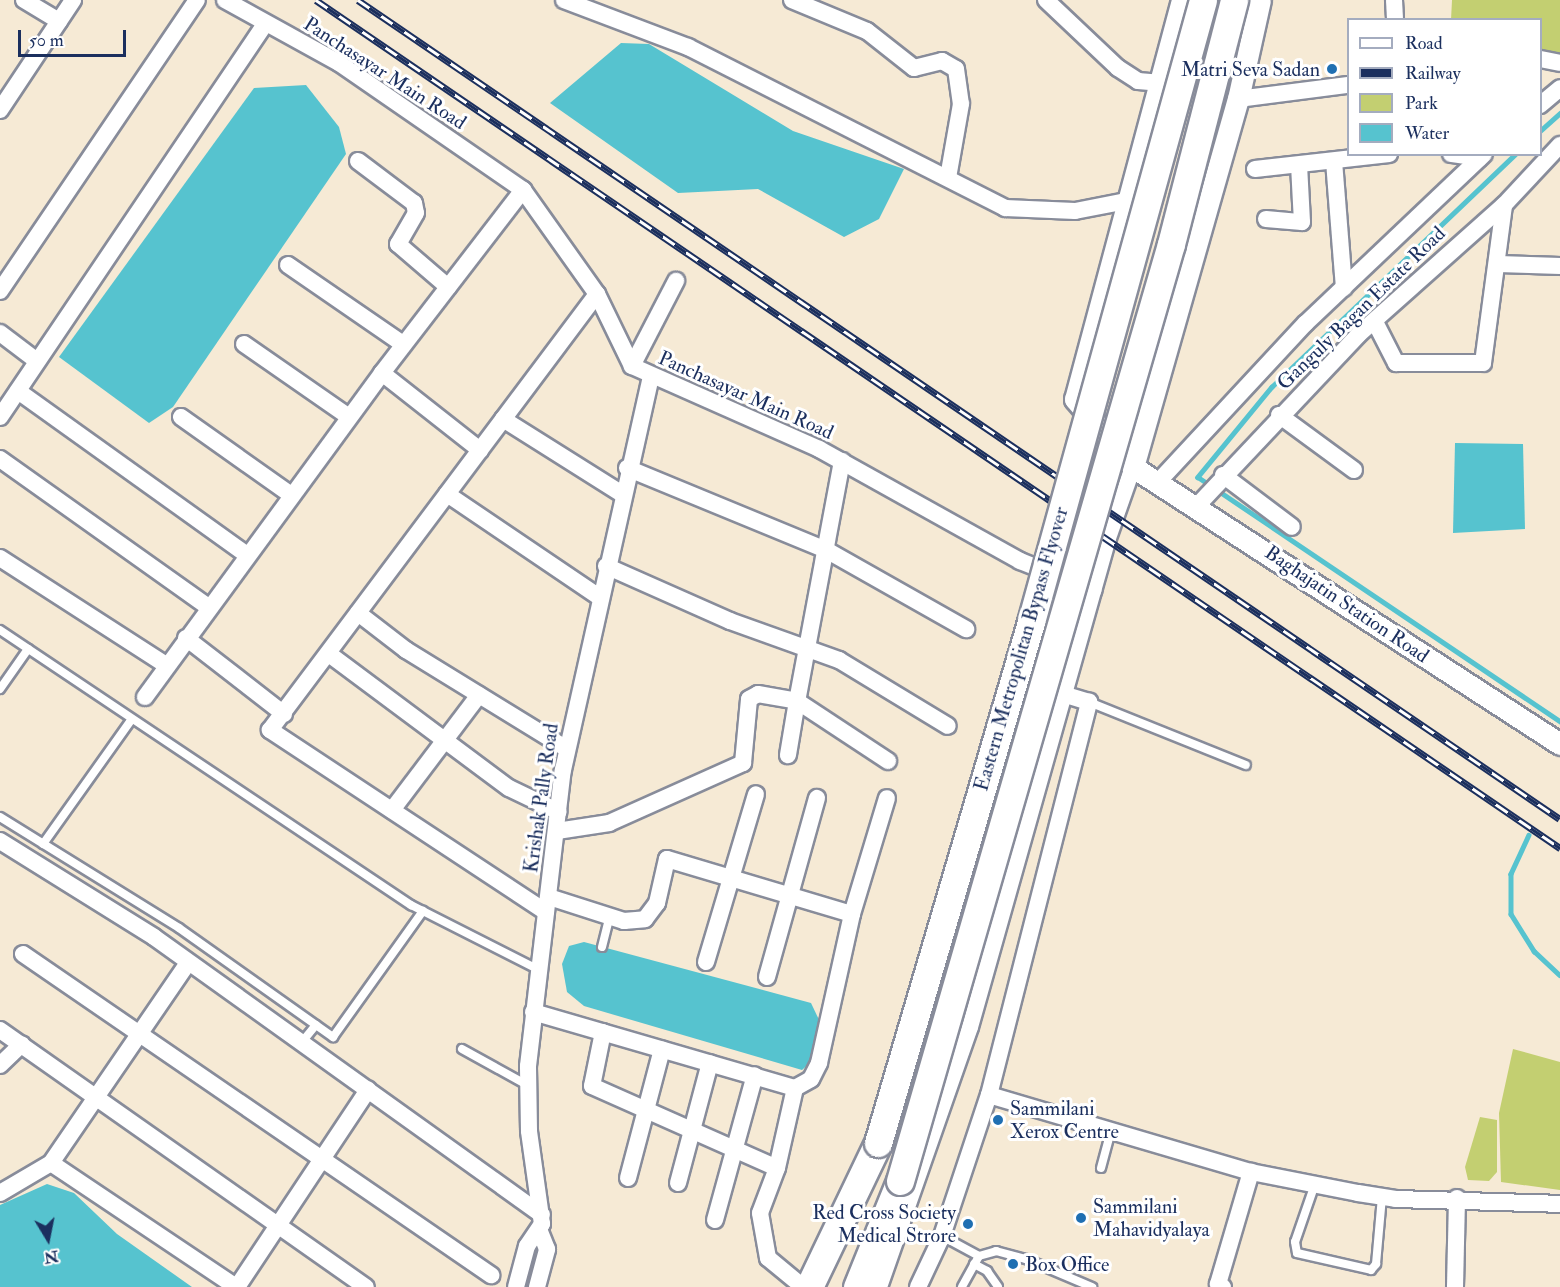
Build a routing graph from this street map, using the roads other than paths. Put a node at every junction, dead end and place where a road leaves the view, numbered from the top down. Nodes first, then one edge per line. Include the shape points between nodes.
1 (24, 0) edge
2 (73, 0) edge
3 (197, 0) edge
4 (225, 0) edge
5 (564, 0) edge
6 (792, 0) edge
7 (1046, 0) edge
8 (1182, 0) edge
9 (1203, 0) edge
10 (1234, 0) edge
11 (1260, 0) edge
12 (1394, 0) edge
13 (1395, 18) edge
14 (59, 21) junction
15 (265, 24) junction
16 (1542, 59) edge
17 (1559, 61) edge
18 (1159, 83) junction
19 (1347, 85) edge
20 (1560, 88) edge
21 (1238, 99) junction
22 (1542, 103) edge
23 (0, 110) edge
24 (1560, 145) edge
25 (1373, 156) edge
26 (1482, 156) edge
27 (358, 161) dead end
28 (1334, 161) junction
29 (1299, 165) junction
30 (1255, 169) dead end
31 (948, 178) junction
32 (524, 190) junction
33 (1127, 201) junction
34 (1504, 205) junction
35 (1266, 219) dead end
36 (1499, 264) junction
37 (288, 265) dead end
38 (1560, 266) edge
39 (676, 281) dead end
40 (448, 287) junction
41 (1344, 288) junction
42 (0, 291) edge
43 (597, 294) junction
44 (1376, 324) junction
45 (0, 333) edge
46 (244, 344) dead end
47 (403, 344) junction
48 (38, 362) junction
49 (632, 366) junction
50 (382, 373) junction
51 (651, 376) junction
52 (18, 391) junction
53 (1279, 416) junction
54 (0, 417) edge
55 (181, 417) dead end
56 (349, 417) junction
57 (503, 419) junction
58 (480, 450) junction
59 (0, 459) edge
60 (842, 461) junction
61 (1133, 467) junction
62 (627, 468) junction
63 (1354, 470) dead end
64 (1158, 482) junction
65 (1211, 489) junction
66 (447, 494) junction
67 (622, 494) junction
68 (291, 495) junction
69 (1292, 527) dead end
70 (828, 550) junction
71 (247, 555) junction
72 (0, 558) edge
73 (606, 566) junction
74 (1093, 590) junction
75 (598, 597) junction
76 (210, 608) junction
77 (358, 613) junction
78 (966, 629) dead end
79 (0, 630) edge
80 (186, 638) junction
81 (28, 649) junction
82 (809, 650) junction
83 (329, 654) junction
84 (166, 664) junction
85 (0, 689) edge
86 (1063, 694) junction
87 (479, 695) junction
88 (145, 697) dead end
89 (797, 701) junction
90 (1089, 702) junction
91 (284, 714) junction
92 (130, 720) junction
93 (948, 726) dead end
94 (444, 739) junction
95 (1560, 744) edge
96 (567, 749) junction
97 (788, 755) dead end
98 (888, 761) dead end
99 (1246, 765) dead end
100 (756, 794) dead end
101 (817, 798) dead end
102 (887, 798) dead end
103 (392, 810) junction
104 (559, 812) junction
105 (0, 816) edge
106 (557, 831) junction
107 (0, 841) edge
108 (43, 844) junction
109 (730, 878) junction
110 (791, 896) junction
111 (547, 904) junction
112 (423, 911) junction
113 (852, 914) junction
114 (610, 916) junction
115 (602, 947) dead end
116 (23, 954) dead end
117 (706, 962) dead end
118 (188, 963) junction
119 (537, 969) junction
120 (767, 977) dead end
121 (533, 1012) junction
122 (316, 1025) junction
123 (0, 1030) edge
124 (603, 1032) junction
125 (141, 1033) junction
126 (302, 1042) junction
127 (22, 1044) junction
128 (462, 1049) dead end
129 (662, 1049) junction
130 (710, 1063) junction
131 (0, 1065) edge
132 (755, 1075) junction
133 (529, 1086) junction
134 (795, 1088) junction
135 (368, 1090) junction
136 (989, 1095) junction
137 (101, 1096) junction
138 (646, 1111) junction
139 (693, 1130) junction
140 (1111, 1131) junction
141 (735, 1152) junction
142 (322, 1160) junction
143 (51, 1163) junction
144 (777, 1168) junction
145 (1101, 1168) dead end
146 (1251, 1172) junction
147 (628, 1178) dead end
148 (1316, 1182) junction
149 (678, 1183) dead end
150 (0, 1193) edge
151 (1382, 1197) junction
152 (1457, 1198) junction
153 (1560, 1204) edge
154 (542, 1215) junction
155 (715, 1220) dead end
156 (278, 1223) junction
157 (540, 1232) junction
158 (942, 1236) junction
159 (979, 1256) junction
160 (974, 1264) junction
161 (491, 1275) dead end
162 (1219, 1286) edge
163 (236, 1287) edge
164 (366, 1287) edge
165 (516, 1287) edge
166 (537, 1287) edge
167 (803, 1287) edge
168 (809, 1287) edge
169 (857, 1287) edge
170 (879, 1287) edge
171 (918, 1287) edge
172 (962, 1287) edge
173 (998, 1287) edge
174 (1092, 1287) edge
175 (1455, 1287) edge

1 - 14 street
2 - 14 street
3 - 42 street
4 - 15 street, Panchasayar Main Road
5 - 31 street via 688,47 840,129
6 - 31 street via 867,31 914,68 951,63 961,104
7 - 18 street via 1118,68 1138,81
8 - 18 street
9 - 168 main road, Eastern Metropolitan Bypass Flyover, bridge via 1032,622 878,1143
10 - 169 main road, Eastern Metropolitan Bypass Flyover, bridge via 1171,244 900,1181
11 - 21 street
12 - 13 street
14 - 23 street
15 - 32 street, Panchasayar Main Road via 339,63
15 - 48 street
16 - 17 street
18 - 33 street
19 - 21 street
20 - 22 street
21 - 61 street
24 - 34 street, Ganguly Bagan Estate Road
25 - 28 street
26 - 41 street
27 - 40 street via 414,202 416,213 398,244
28 - 29 street
28 - 41 street
29 - 30 street
29 - 35 street via 1302,222
31 - 33 street via 1005,208 1038,213
32 - 40 street
32 - 43 street, Panchasayar Main Road
33 - 61 street, Baghajatin Station Road via 1075,399
34 - 36 street
34 - 44 street, Ganguly Bagan Estate Road via 1418,278
36 - 38 street
36 - 44 street via 1483,363 1396,363
37 - 47 street
39 - 49 street
40 - 47 street
41 - 64 street
43 - 49 street, Panchasayar Main Road
43 - 57 street
44 - 53 street, Ganguly Bagan Estate Road via 1358,335
45 - 48 street
46 - 56 street
47 - 50 street
48 - 52 street
49 - 51 street, Panchasayar Main Road
50 - 56 street
50 - 58 street
51 - 60 street, Panchasayar Main Road
51 - 62 street, Krishak Pally Road
52 - 54 street
52 - 71 street
53 - 63 street
53 - 65 street, Ganguly Bagan Estate Road
55 - 68 street
56 - 68 street
57 - 58 street
57 - 67 street
58 - 66 street
59 - 76 street
60 - 70 street
60 - 74 street, Panchasayar Main Road via 1020,561
61 - 64 street, Baghajatin Station Road
61 - 74 street
62 - 67 street, Krishak Pally Road
62 - 70 street
64 - 65 street, Baghajatin Station Road
65 - 69 street
65 - 95 street, Baghajatin Station Road
66 - 75 street
66 - 77 street
67 - 73 street, Krishak Pally Road
68 - 71 street
70 - 78 street
70 - 82 street
71 - 76 street
72 - 84 street
73 - 75 street, Krishak Pally Road
73 - 82 street
74 - 86 street
75 - 96 street, Krishak Pally Road
76 - 80 street
77 - 83 street
77 - 87 street
79 - 81 lane
80 - 84 street
80 - 91 street
81 - 85 lane
81 - 92 lane
82 - 89 street
82 - 93 street via 839,660
83 - 91 street
83 - 94 street
84 - 88 street
86 - 90 street
86 - 170 street via 970,1027
87 - 94 street
87 - 96 street
89 - 97 street
89 - 98 street
89 - 106 street via 758,694 749,699 743,763 609,823
90 - 99 lane
90 - 136 street
91 - 103 street via 270,730
92 - 108 lane
92 - 112 lane
94 - 103 street
94 - 104 street via 510,788
96 - 104 street, Krishak Pally Road
100 - 109 street
101 - 110 street
102 - 113 street
103 - 111 street
104 - 106 street, Krishak Pally Road
105 - 108 lane
106 - 111 street, Krishak Pally Road
107 - 118 street
108 - 122 lane via 179,928
109 - 110 street
109 - 114 street via 667,859 651,914 630,921
109 - 117 street
110 - 113 street
110 - 120 street
111 - 114 street
111 - 119 street, Krishak Pally Road
112 - 119 lane
112 - 122 lane via 333,1037
113 - 134 street via 816,1073
114 - 115 lane
116 - 125 street
118 - 125 street
118 - 126 street
119 - 121 street, Krishak Pally Road
121 - 124 street
121 - 133 street, Krishak Pally Road
122 - 126 lane
123 - 127 street
124 - 129 street
124 - 138 street via 592,1086
125 - 137 street
125 - 142 street
126 - 135 street
127 - 131 street
127 - 137 street
128 - 133 lane
129 - 130 street
129 - 138 street
130 - 132 street
130 - 139 street
132 - 134 street
132 - 141 street
133 - 154 street, Krishak Pally Road via 529,1131
134 - 144 street
135 - 142 street
135 - 154 street
136 - 140 street
136 - 158 street
137 - 143 street
137 - 156 street
138 - 139 street
138 - 147 street
139 - 141 street
139 - 149 street
140 - 145 lane
140 - 146 street
141 - 144 street
141 - 155 street
142 - 156 street
142 - 161 street
143 - 150 street
143 - 163 street
144 - 167 street via 760,1213 762,1240 768,1258
146 - 148 street
146 - 162 street
148 - 151 street
148 - 151 lane via 1295,1242 1297,1253 1371,1270 1376,1264
151 - 152 street
152 - 153 street
152 - 175 street
154 - 157 street, Krishak Pally Road
156 - 163 street
156 - 164 street
157 - 165 street, Krishak Pally Road via 526,1246
157 - 166 street, Krishak Pally Road via 547,1249
158 - 159 lane
158 - 171 street
159 - 160 lane
159 - 174 lane via 996,1251 1026,1259
160 - 172 lane
160 - 173 lane via 987,1271

